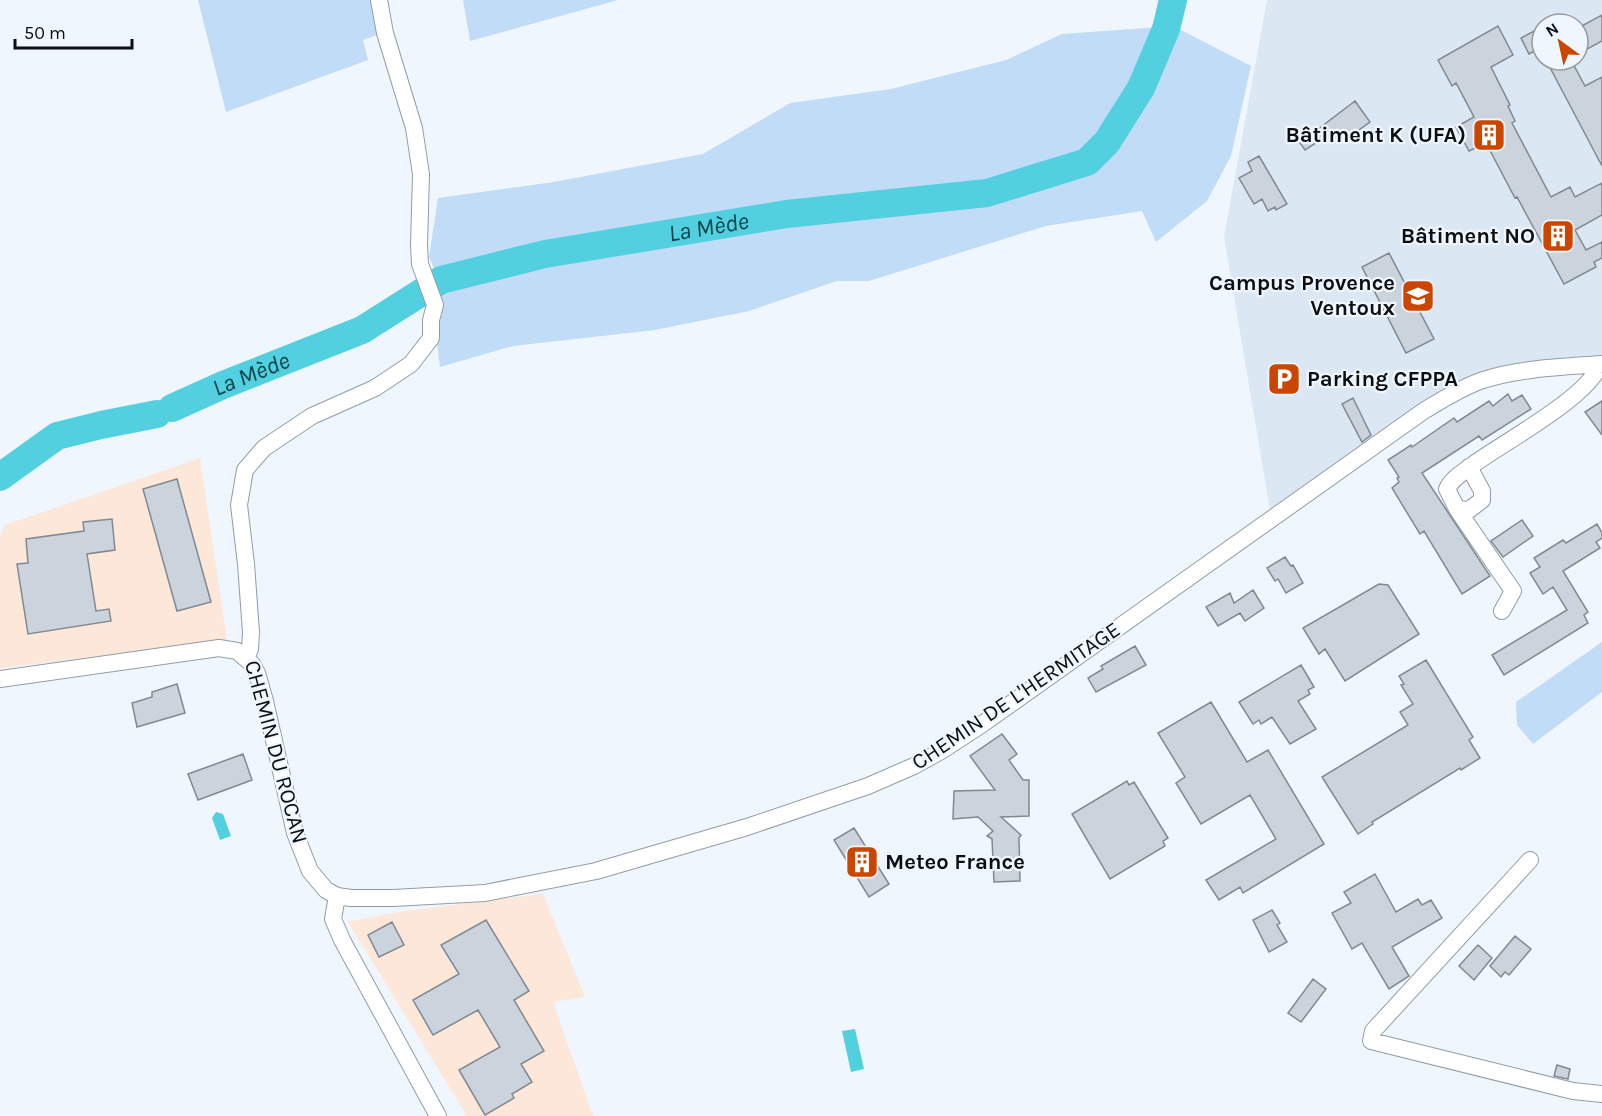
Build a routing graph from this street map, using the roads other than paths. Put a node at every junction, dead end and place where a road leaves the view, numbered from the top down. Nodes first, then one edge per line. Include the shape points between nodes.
1 (379, 0) edge
2 (1601, 364) edge
3 (1470, 467) junction
4 (1457, 509) junction
5 (1502, 611) dead end
6 (246, 658) junction
7 (0, 679) edge
8 (1530, 860) dead end
9 (337, 896) junction
10 (1602, 1094) edge
11 (438, 1116) edge

1 - 6 street, CHEMIN DU ROCAN via 420,163 420,264 435,305 430,338 411,364 375,388 312,416 264,448 245,470 239,505 251,632
2 - 3 street via 1578,392
2 - 9 street, CHEMIN DE L'HERMITAGE via 1507,374 1452,393 981,725 932,756 868,786 747,827 596,870 485,893 368,899
3 - 4 street via 1447,489
3 - 4 street via 1482,491 1482,500 1469,510
4 - 5 street via 1513,591
6 - 7 street via 237,651 219,648
6 - 9 street, CHEMIN DU ROCAN via 265,700 295,833 310,871 326,890
8 - 10 street via 1373,1032 1371,1041 1574,1091
9 - 11 street via 333,919 342,940

